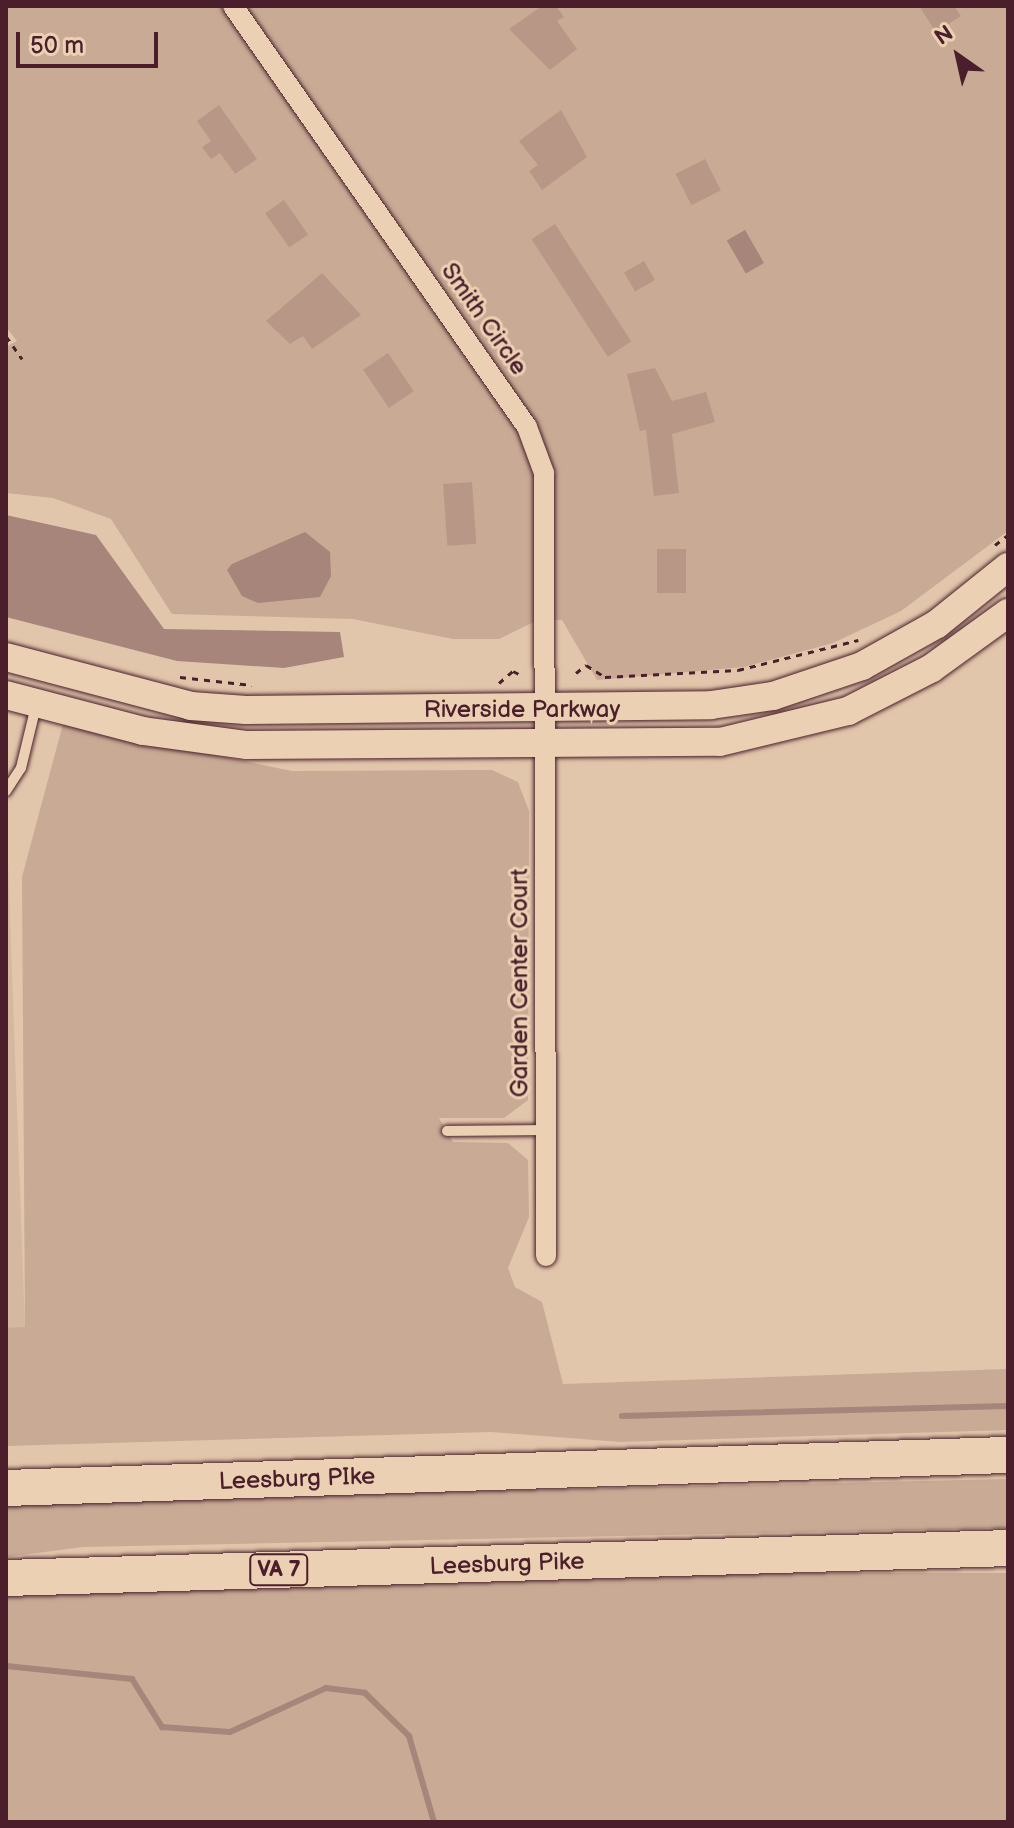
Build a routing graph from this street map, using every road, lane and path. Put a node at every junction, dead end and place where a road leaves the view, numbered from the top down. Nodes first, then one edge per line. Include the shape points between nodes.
1 (233, 6) edge
2 (6, 336) edge
3 (22, 359) dead end
4 (1008, 535) edge
5 (998, 560) edge
6 (1008, 613) edge
7 (865, 638) dead end
8 (6, 657) edge
9 (576, 673) dead end
10 (167, 674) dead end
11 (523, 676) dead end
12 (494, 685) dead end
13 (263, 686) dead end
14 (6, 695) edge
15 (37, 704) junction
16 (547, 710) junction
17 (548, 746) junction
18 (6, 791) edge
19 (545, 1130) junction
20 (447, 1131) dead end
21 (546, 1256) dead end
22 (1008, 1455) edge
23 (24, 1487) edge
24 (1008, 1548) edge
25 (6, 1578) edge

1 - 16 street, Smith Circle via 527,427 546,504
2 - 3 path
4 - 5 path
5 - 16 main road, Riverside Parkway via 905,644 821,683 711,705
6 - 17 main road, Riverside Parkway via 899,687 803,724 720,742
7 - 9 path via 738,670 605,677 586,665
8 - 16 main road, Riverside Parkway via 191,706
10 - 13 path
11 - 12 path via 513,671
14 - 15 main road, Riverside Parkway
15 - 17 main road, Riverside Parkway via 143,731 247,745
15 - 18 lane via 21,768
16 - 17 street, Garden Center Court
17 - 19 street, Garden Center Court
19 - 20 lane
19 - 21 street, Garden Center Court
22 - 23 highway, Leesburg PIke
24 - 25 highway, Leesburg Pike / VA 7

